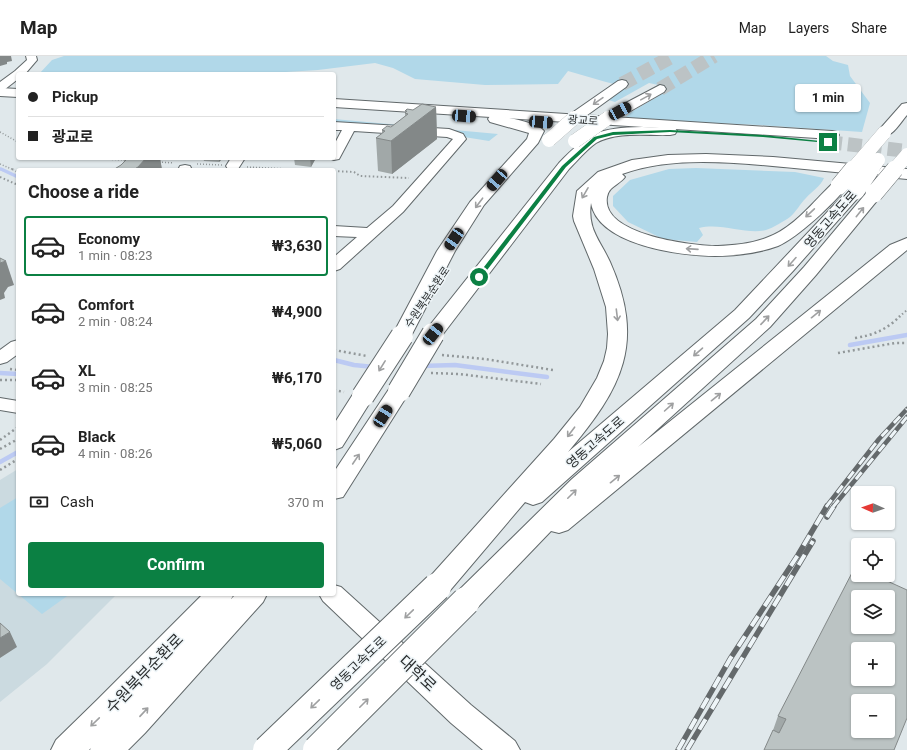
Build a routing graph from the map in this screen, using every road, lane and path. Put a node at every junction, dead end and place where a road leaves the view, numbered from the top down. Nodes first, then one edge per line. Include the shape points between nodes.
1 (31, 56) edge
2 (20, 72) edge
3 (16, 76) edge
4 (622, 84) tunnel mouth
5 (0, 88) edge
6 (660, 89) tunnel mouth
7 (0, 92) edge
8 (16, 93) edge
9 (336, 103) edge
10 (907, 107) edge
11 (336, 108) edge
12 (495, 119) junction
13 (907, 120) edge
14 (336, 126) edge
15 (352, 126) junction
16 (670, 131) junction
17 (0, 132) edge
18 (890, 135) junction
19 (16, 141) edge
20 (336, 154) edge
21 (907, 155) edge
22 (0, 164) edge
23 (16, 171) edge
24 (336, 171) edge
25 (907, 174) edge
26 (0, 177) edge
27 (425, 178) junction
28 (907, 179) edge
29 (16, 184) edge
30 (856, 190) junction
31 (336, 231) edge
32 (372, 233) junction
33 (907, 243) edge
34 (336, 264) edge
35 (907, 310) edge
36 (433, 334) junction
37 (402, 336) junction
38 (854, 338) dead end
39 (907, 343) edge
40 (16, 347) edge
41 (336, 350) edge
42 (838, 352) dead end
43 (436, 354) dead end
44 (373, 356) dead end
45 (0, 358) edge
46 (554, 370) dead end
47 (425, 373) dead end
48 (0, 380) edge
49 (16, 380) edge
50 (541, 384) dead end
51 (336, 390) edge
52 (352, 391) junction
53 (340, 397) dead end
54 (0, 404) edge
55 (16, 407) edge
56 (16, 428) edge
57 (336, 436) edge
58 (0, 440) edge
59 (16, 440) edge
60 (0, 449) edge
61 (16, 460) edge
62 (0, 470) edge
63 (336, 488) edge
64 (437, 587) junction
65 (334, 596) edge
66 (230, 601) edge
67 (466, 601) junction
68 (67, 750) edge
69 (106, 750) edge
70 (267, 750) edge
71 (317, 750) edge
72 (505, 750) edge

1 - 2 street via 32,60
3 - 5 street
4 -> 37 main road, 수원북부순환로, bridge via 574,118 510,181 474,226
36 -> 6 main road, 수원북부순환로, bridge via 502,229 536,182 559,156 575,141 608,118
7 - 8 main road
9 - 16 main road, 광교로 via 830,139
10 - 18 main road
11 - 12 main road, 광교로
12 - 16 main road, 광교로
12 -> 37 main road via 528,126 537,131 533,140 478,202 450,245
13 - 18 main road, 영동고속도로
14 - 15 street
15 - 20 street
15 - 27 street via 449,133 458,137 460,141
16 - 36 main road via 613,134 588,143 564,166
17 - 19 path
18 - 30 main road, 영동고속도로, bridge
21 - 30 main road, 영동고속도로, bridge
22 - 23 path
24 - 27 path via 354,172 360,176
25 -> 64 main road via 763,161 684,159 626,166 594,181 582,198 581,216 605,271 615,303 617,338 611,369 591,405 553,456
26 - 29 path
27 - 32 street via 398,209
30 -> 28 main road via 779,239 747,248 721,250 682,249 644,240 612,223 602,213 598,200 609,182 624,174 652,167 682,164 746,164
30 -> 64 main road, 영동고속도로 via 742,314 540,490
67 -> 30 main road, 영동고속도로 via 581,485 763,323 810,271
31 - 32 street
32 - 34 street
67 -> 33 main road via 896,249
35 - 38 path via 885,331
63 -> 36 main road, 수원북부순환로, bridge
37 -> 52 main road, 수원북부순환로, bridge
39 - 42 path
40 - 45 street
41 - 44 path
43 - 46 path
47 - 50 path via 459,374
48 - 49 path
51 - 52 path
52 - 53 path
52 - 57 main road, 수원북부순환로
54 - 55 street
56 - 58 path
59 - 60 path
61 - 62 path
64 -> 70 main road, 영동고속도로, bridge
65 - 72 street, 대학로 via 461,714
66 -> 68 main road, 수원북부순환로
69 -> 66 main road, 수원북부순환로 via 134,723
71 -> 67 main road, 영동고속도로, bridge

